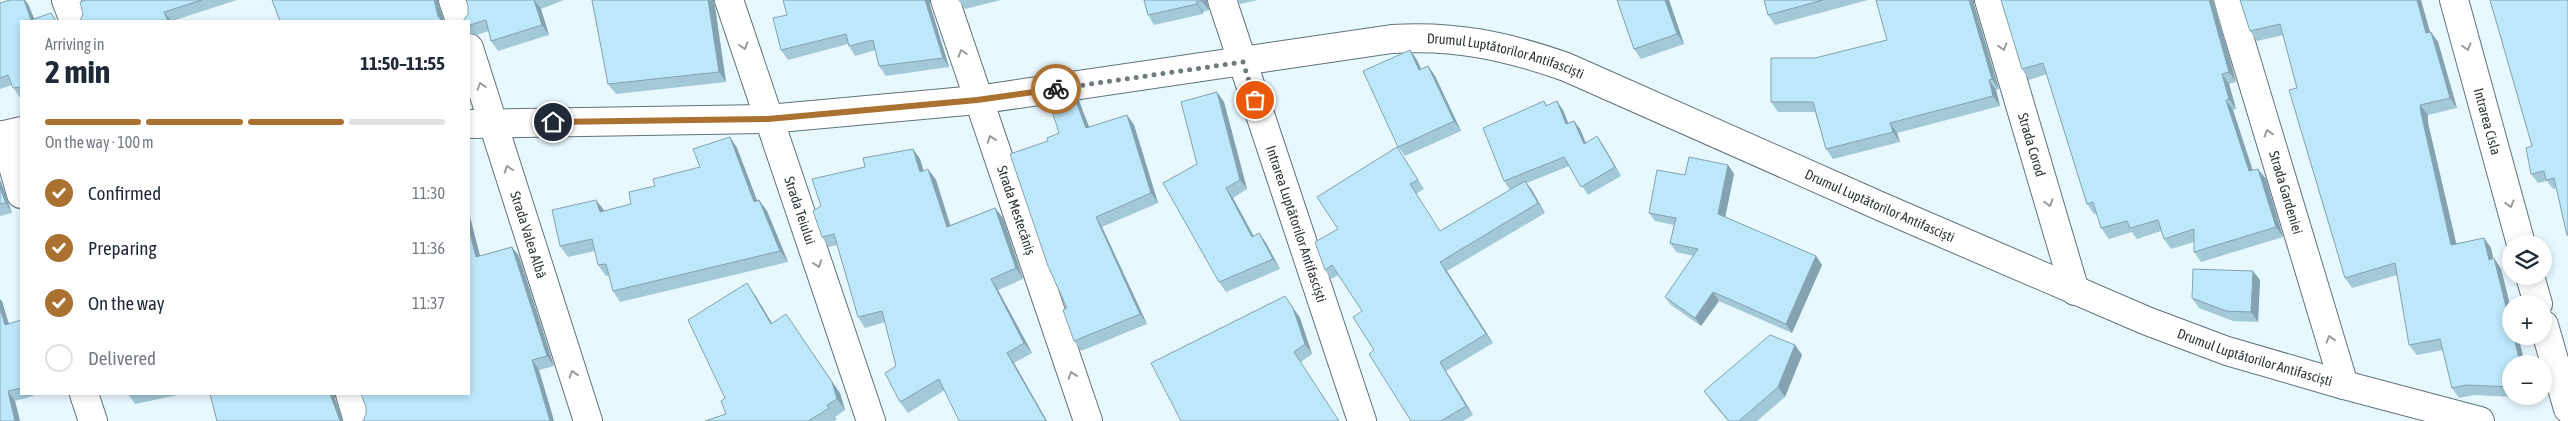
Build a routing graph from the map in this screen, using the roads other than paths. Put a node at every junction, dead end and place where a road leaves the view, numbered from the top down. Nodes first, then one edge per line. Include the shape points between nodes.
1 (66, 0) edge
2 (453, 0) edge
3 (729, 0) edge
4 (945, 0) edge
5 (1222, 0) edge
6 (1989, 0) edge
7 (2228, 0) edge
8 (2454, 0) edge
9 (74, 20) edge
10 (460, 20) edge
11 (470, 54) edge
12 (1243, 62) junction
13 (977, 100) junction
14 (768, 119) junction
15 (481, 124) edge
16 (8, 134) edge
17 (20, 189) edge
18 (2519, 235) edge
19 (2075, 291) junction
20 (2550, 345) edge
21 (2344, 386) junction
22 (84, 395) edge
23 (350, 395) edge
24 (2568, 409) edge
25 (93, 421) edge
26 (358, 421) edge
27 (588, 421) edge
28 (871, 421) edge
29 (1088, 421) edge
30 (1362, 421) edge
31 (2480, 421) edge

1 - 9 street
2 - 10 street
3 -> 14 street, Strada Teiului
13 -> 4 street, Strada Mestecăniș
5 - 12 street, Intrarea Luptătorilor Antifasciști
6 -> 19 street, Strada Corod
21 -> 7 street, Strada Gardeniei
8 -> 18 street, Intrarea Cisla
15 -> 11 street, Strada Valea Albă
12 - 13 street, Drumul Luptătorilor Antifasciști
12 - 19 street, Drumul Luptătorilor Antifasciști via 1392,39 1429,37 1491,44 1526,53 1566,67
12 - 30 street, Intrarea Luptătorilor Antifasciști
13 - 14 street, Drumul Luptătorilor Antifasciști
29 -> 13 street, Strada Mestecăniș
14 - 15 street, Drumul Luptătorilor Antifasciști
14 -> 28 street, Strada Teiului
27 -> 15 street, Strada Valea Albă
16 - 17 street
19 - 21 street, Drumul Luptătorilor Antifasciști via 2227,351
20 - 24 street
21 - 31 street, Drumul Luptătorilor Antifasciști
22 - 25 street
23 - 26 street

